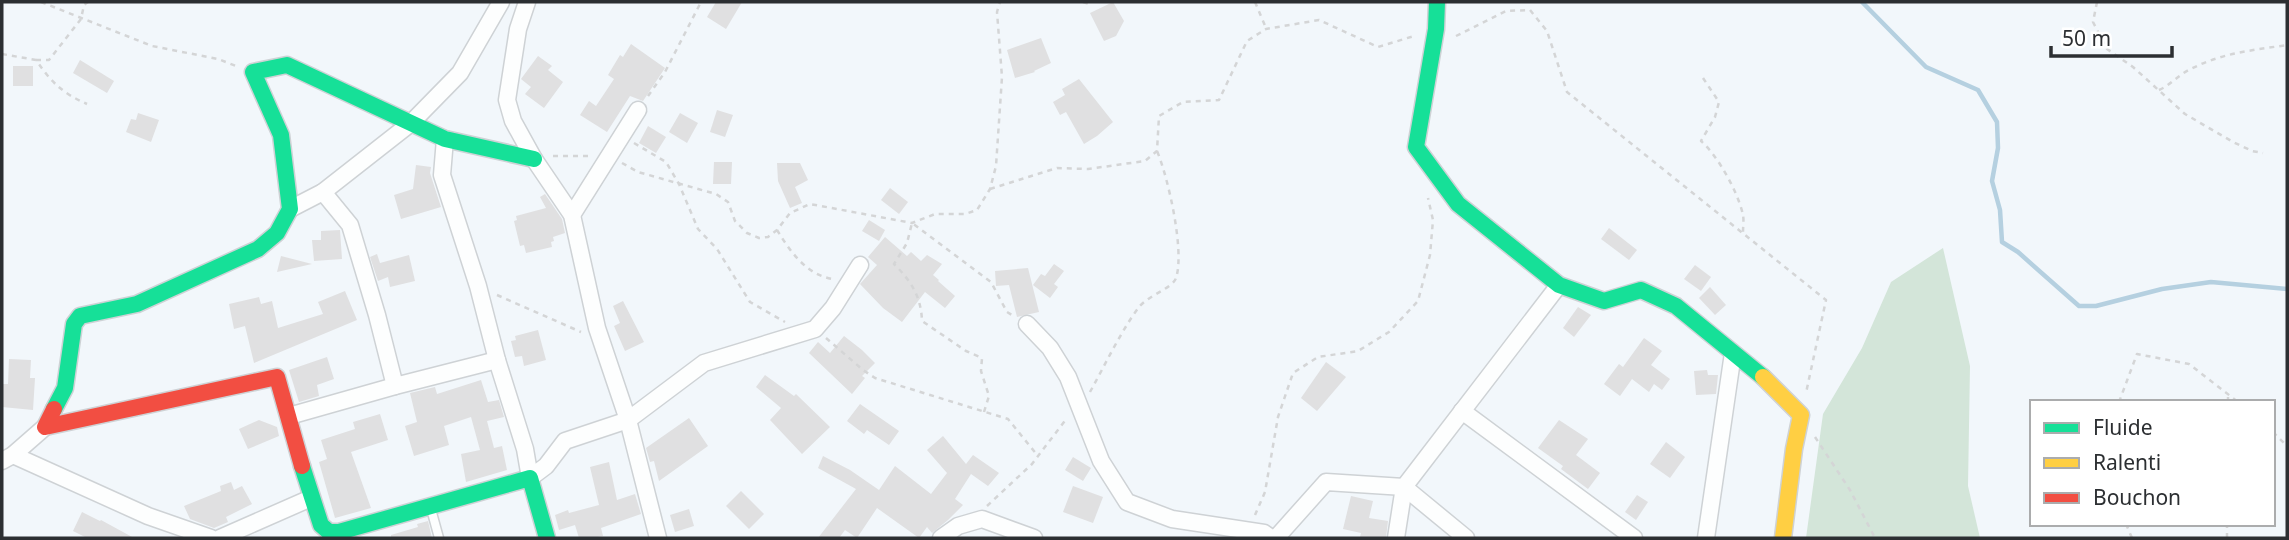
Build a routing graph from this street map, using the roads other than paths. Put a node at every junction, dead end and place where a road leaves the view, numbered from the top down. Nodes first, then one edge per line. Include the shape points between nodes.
1 (501, 2) edge
2 (527, 2) edge
3 (1437, 2) edge
4 (638, 110) road end
5 (411, 123) junction
6 (445, 139) junction
7 (534, 159) junction
8 (323, 192) junction
9 (290, 209) junction
10 (572, 215) junction
11 (860, 265) dead end
12 (1559, 285) junction
13 (1027, 324) road end
14 (1733, 353) junction
15 (497, 360) junction
16 (395, 386) junction
17 (1462, 411) junction
18 (289, 416) junction
19 (628, 420) junction
20 (46, 427) junction
21 (7, 458) edge
22 (530, 478) junction
23 (1404, 487) junction
24 (311, 498) junction
25 (430, 506) junction
26 (211, 538) edge
27 (220, 538) edge
28 (439, 538) edge
29 (547, 538) edge
30 (658, 538) edge
31 (941, 538) edge
32 (1034, 538) edge
33 (1274, 538) edge
34 (1396, 538) edge
35 (1466, 538) edge
36 (1634, 538) edge
37 (1706, 538) edge
38 (1783, 538) edge

1 - 5 street via 460,73
2 - 7 street via 518,29 508,100 513,121
3 - 12 street via 1416,147 1458,204
4 - 10 street
5 - 6 street
5 - 8 street
5 - 9 street via 287,65 253,72 281,135
6 - 7 street
6 - 15 street via 442,174
7 - 10 street
8 - 9 street
8 - 16 street via 349,225
9 - 20 street via 276,233 258,249 137,304 80,316 74,324 65,388
10 - 19 street via 602,341
11 - 19 street via 815,329 704,363
12 - 14 street via 1604,301 1641,290 1676,306
12 - 17 street
13 - 33 street via 1050,348 1068,377 1101,461 1127,502 1172,519
14 - 37 street
14 - 38 street via 1801,415
15 - 16 street
15 - 22 street
16 - 18 street
17 - 23 street
17 - 36 street
18 - 20 street via 277,377
18 - 24 street
19 - 22 street via 565,442
19 - 30 street
20 - 21 street
21 - 26 street
22 - 25 street
22 - 29 street
23 - 33 street via 1326,482
23 - 34 street
23 - 35 street
24 - 25 street via 321,525 329,532
24 - 27 street
25 - 28 lane
31 - 32 street via 958,526 982,519

